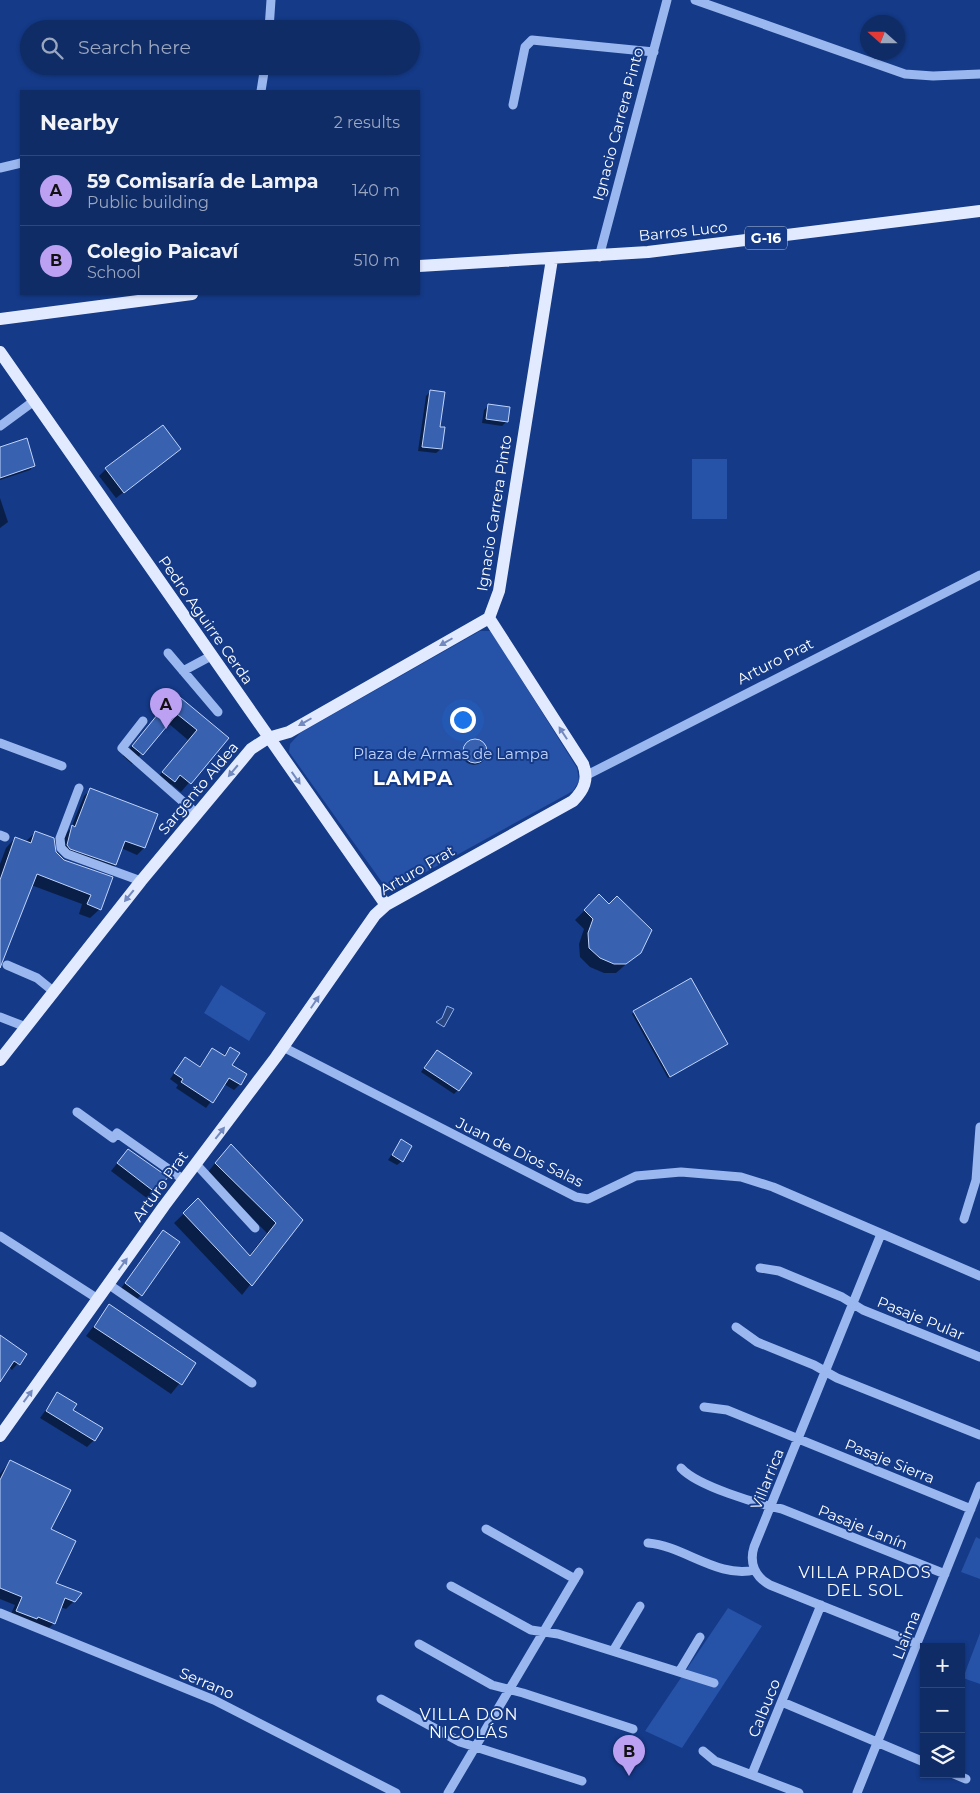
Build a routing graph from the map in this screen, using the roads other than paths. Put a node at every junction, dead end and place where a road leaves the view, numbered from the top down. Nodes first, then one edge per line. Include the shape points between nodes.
1 (271, 0) edge
2 (668, 0) edge
3 (694, 0) edge
4 (270, 20) edge
5 (654, 52) junction
6 (980, 74) edge
7 (264, 75) edge
8 (261, 90) edge
9 (512, 105) dead end
10 (20, 163) edge
11 (0, 168) edge
12 (980, 211) edge
13 (599, 256) junction
14 (552, 259) junction
15 (420, 266) edge
16 (184, 295) edge
17 (0, 319) edge
18 (0, 352) edge
19 (34, 401) junction
20 (0, 426) edge
21 (980, 575) edge
22 (488, 618) junction
23 (168, 653) dead end
24 (211, 656) junction
25 (183, 671) junction
26 (218, 712) dead end
27 (143, 721) dead end
28 (268, 738) junction
29 (0, 743) edge
30 (62, 766) dead end
31 (587, 775) junction
32 (80, 788) dead end
33 (197, 814) junction
34 (141, 881) junction
35 (386, 905) junction
36 (7, 965) dead end
37 (54, 992) junction
38 (0, 1017) edge
39 (26, 1027) junction
40 (283, 1047) junction
41 (0, 1060) edge
42 (76, 1112) dead end
43 (980, 1127) edge
44 (196, 1164) junction
45 (184, 1180) junction
46 (964, 1218) dead end
47 (255, 1228) dead end
48 (881, 1234) junction
49 (0, 1236) edge
50 (760, 1268) dead end
51 (980, 1276) edge
52 (108, 1284) junction
53 (98, 1299) junction
54 (853, 1304) junction
55 (736, 1328) dead end
56 (980, 1357) edge
57 (825, 1372) junction
58 (252, 1383) dead end
59 (704, 1408) dead end
60 (980, 1435) edge
61 (0, 1436) edge
62 (798, 1439) junction
63 (682, 1468) dead end
64 (980, 1486) edge
65 (770, 1506) junction
66 (971, 1509) junction
67 (486, 1529) dead end
68 (648, 1543) dead end
69 (755, 1570) junction
70 (944, 1574) junction
71 (451, 1586) dead end
72 (821, 1605) junction
73 (640, 1606) dead end
74 (0, 1613) edge
75 (544, 1632) junction
76 (700, 1638) dead end
77 (419, 1644) dead end
78 (917, 1644) junction
79 (613, 1651) junction
80 (679, 1672) junction
81 (714, 1683) dead end
82 (510, 1689) junction
83 (381, 1699) dead end
84 (782, 1702) junction
85 (633, 1728) dead end
86 (877, 1742) junction
87 (475, 1747) junction
88 (702, 1751) dead end
89 (920, 1760) edge
90 (752, 1774) junction
91 (582, 1781) dead end
92 (396, 1793) edge
93 (448, 1793) edge
94 (800, 1793) edge
95 (857, 1793) edge

1 - 4 street
2 - 5 street, Ignacio Carrera Pinto
3 - 6 street via 899,72 926,76
5 - 9 street via 532,40 525,47
5 - 13 street, Ignacio Carrera Pinto
7 - 8 street
10 - 11 street
12 - 13 main road, Barros Luco / G-16
13 - 14 main road, Barros Luco / G-16
14 - 15 main road, Barros Luco / G-16
14 - 22 main road, Ignacio Carrera Pinto via 499,591
16 - 17 main road
18 - 19 main road, Pedro Aguirre Cerda
19 - 20 street
19 - 24 main road, Pedro Aguirre Cerda
21 - 31 street, Arturo Prat
22 -> 28 main road, Sargento Aldea via 288,732
31 -> 22 main road
23 - 25 street
24 - 25 street
24 - 28 main road, Pedro Aguirre Cerda
25 - 26 street
27 - 33 street via 122,748
28 -> 33 main road, Sargento Aldea via 251,749
28 -> 35 main road, Pedro Aguirre Cerda
29 - 30 street
31 - 35 main road, Arturo Prat via 582,790 573,801
32 - 34 street via 60,838 61,848 67,854
33 - 34 main road, Sargento Aldea
34 -> 37 main road, Sargento Aldea
40 -> 35 main road, Arturo Prat via 368,924
36 - 37 street via 38,978
37 - 39 main road, Sargento Aldea
38 - 39 street
39 - 41 main road, Sargento Aldea
44 -> 40 main road, Arturo Prat
40 - 48 street, Juan de Dios Salas via 576,1197 588,1199 636,1176 681,1172 728,1175 773,1187
42 - 45 street via 113,1138 117,1133
43 - 46 street via 976,1180
44 - 45 main road, Arturo Prat
44 - 47 street
52 -> 45 main road, Arturo Prat
48 - 51 street, Juan de Dios Salas
48 - 54 street, Villarrica
49 - 53 street
50 - 54 street, Pasaje Pular via 779,1271
52 - 53 main road, Arturo Prat
52 - 58 street
61 -> 53 main road, Arturo Prat
54 - 56 street, Pasaje Pular
54 - 57 street, Villarrica
55 - 57 street via 757,1342
57 - 60 street
57 - 62 street, Villarrica
59 - 62 street, Pasaje Sierra via 721,1408
62 - 65 street, Villarrica
62 - 66 street, Pasaje Sierra
63 - 65 street, Pasaje Lanín via 698,1480
64 - 66 street, Llaima
65 - 69 street, Villarrica via 752,1553
65 - 70 street, Pasaje Lanín
66 - 70 street, Llaima
67 - 75 street via 577,1576
68 - 69 street via 663,1545 734,1572
69 - 72 street via 764,1582
70 - 78 street, Llaima
71 - 75 street via 531,1630
72 - 78 street
72 - 84 street, Calbuco
73 - 79 street
74 - 92 street, Serrano via 214,1700
75 - 79 street
75 - 82 street
76 - 80 street
77 - 82 street via 492,1685
78 - 86 street, Llaima
79 - 80 street
80 - 81 street
82 - 85 street
82 - 87 street
83 - 87 street
84 - 86 street
84 - 90 street, Calbuco
86 - 89 street
86 - 95 street, Llaima
87 - 91 street
87 - 93 street
88 - 90 street via 714,1761
90 - 94 street

